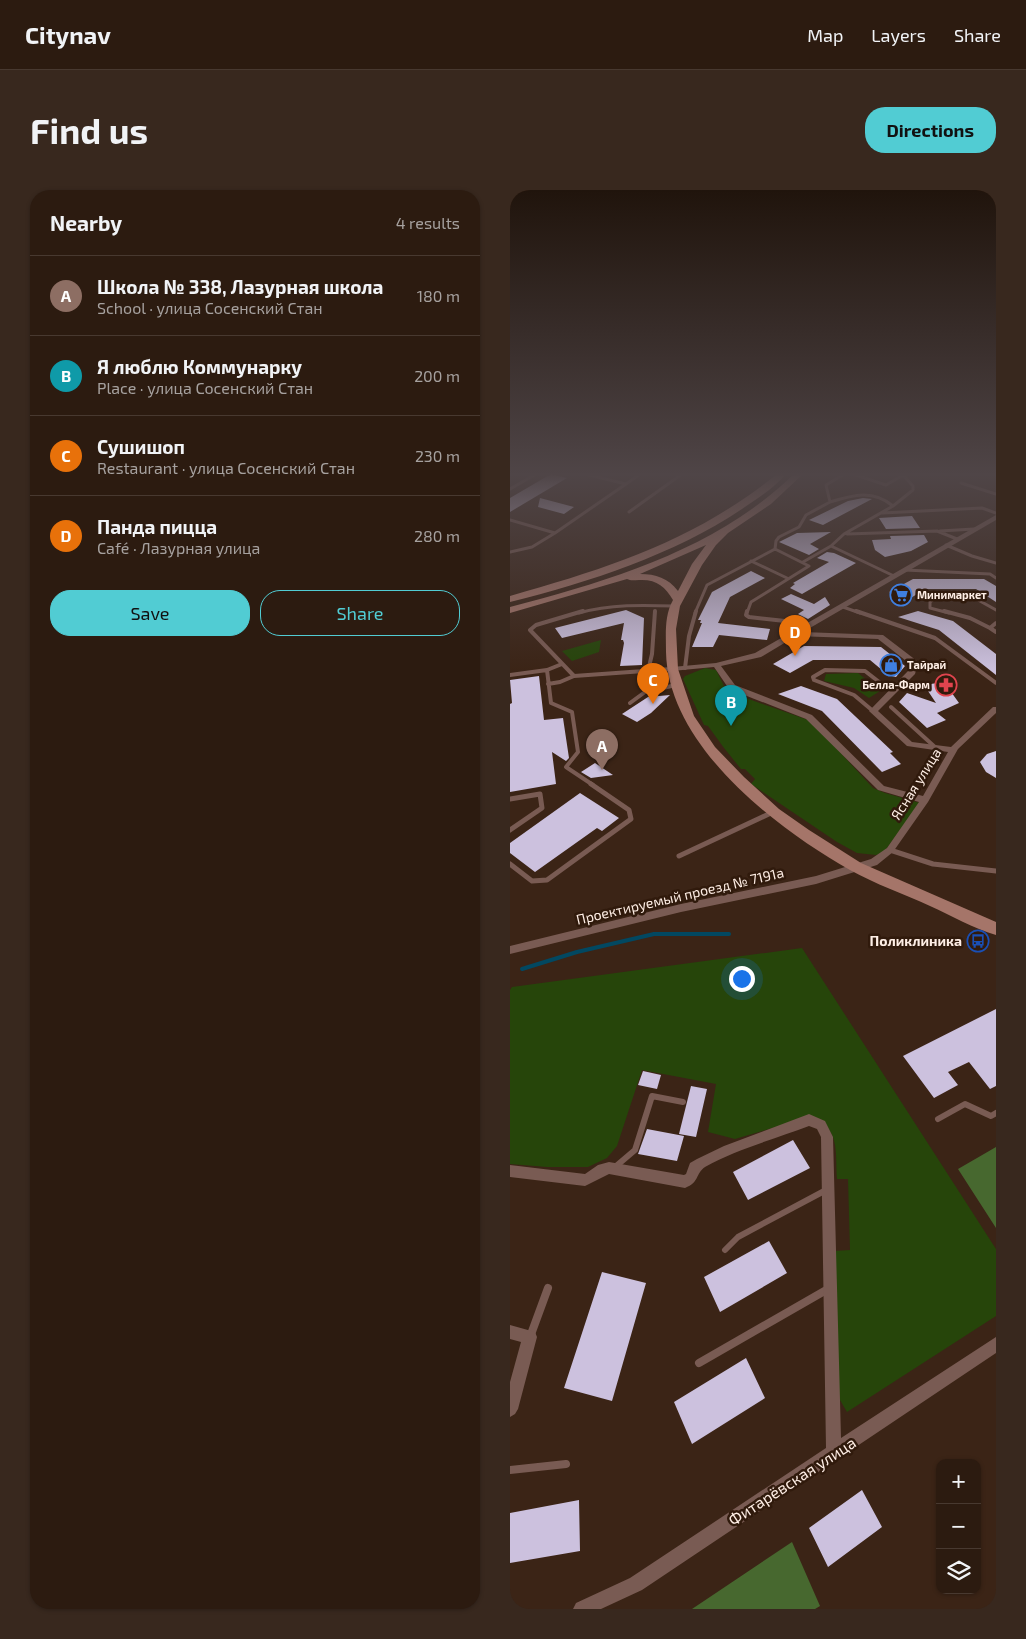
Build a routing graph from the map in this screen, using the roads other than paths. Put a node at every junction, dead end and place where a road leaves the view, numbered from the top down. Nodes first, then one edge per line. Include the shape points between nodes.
1 (543, 540) edge
2 (679, 540) edge
3 (707, 540) edge
4 (717, 540) edge
5 (777, 540) edge
6 (837, 540) edge
7 (955, 540) edge
8 (946, 545) junction
9 (831, 546) junction
10 (775, 549) junction
11 (510, 552) edge
12 (751, 561) junction
13 (803, 562) junction
14 (996, 562) edge
15 (905, 570) junction
16 (894, 576) junction
17 (787, 578) junction
18 (996, 578) edge
19 (607, 582) junction
20 (510, 599) edge
21 (676, 602) junction
22 (843, 607) junction
23 (510, 610) edge
24 (996, 610) edge
25 (655, 611) dead end
26 (996, 623) edge
27 (990, 628) junction
28 (804, 629) junction
29 (996, 632) edge
30 (795, 634) junction
31 (562, 664) junction
32 (716, 665) junction
33 (678, 669) junction
34 (547, 670) junction
35 (648, 671) junction
36 (510, 675) edge
37 (574, 676) junction
38 (996, 682) edge
39 (548, 684) junction
40 (677, 684) junction
41 (892, 692) junction
42 (630, 703) dead end
43 (891, 707) dead end
44 (996, 708) edge
45 (873, 711) junction
46 (936, 748) junction
47 (953, 750) junction
48 (510, 799) edge
49 (925, 800) junction
50 (774, 812) junction
51 (510, 830) edge
52 (890, 850) junction
53 (679, 856) dead end
54 (510, 864) edge
55 (856, 867) junction
56 (996, 871) edge
57 (996, 929) edge
58 (510, 950) edge
59 (683, 1102) dead end
60 (996, 1113) edge
61 (938, 1119) dead end
62 (613, 1168) junction
63 (510, 1171) edge
64 (828, 1189) junction
65 (725, 1250) dead end
66 (830, 1287) junction
67 (548, 1288) dead end
68 (510, 1332) edge
69 (530, 1337) junction
70 (996, 1344) edge
71 (699, 1363) dead end
72 (510, 1409) edge
73 (834, 1454) junction
74 (566, 1464) dead end
75 (510, 1470) edge
76 (584, 1609) edge

1 - 11 lane via 532,547
2 - 20 main road via 602,572
3 - 19 main road
4 - 21 main road via 704,554
5 - 10 lane
6 - 9 lane
7 - 8 street
8 - 14 lane
8 - 15 street
9 - 13 lane
9 - 16 lane
10 - 12 lane
10 - 13 lane
12 - 17 lane
12 - 33 lane via 707,585
13 - 17 lane via 809,566
15 - 16 street
15 - 18 lane via 990,574
16 - 22 street
17 - 28 lane via 751,602 746,615 790,622
19 - 21 main road via 635,577 654,578 670,585
19 - 23 main road
21 - 31 lane via 595,608 536,625 530,630
21 - 33 main road via 671,629
22 - 28 street
22 - 38 lane via 935,638
24 - 27 lane via 971,596 938,596 930,602 930,608 970,618
25 - 35 lane
26 - 27 lane
27 - 29 lane
28 - 30 street
30 - 32 street via 758,655
30 - 41 street via 880,637 914,663 912,672
31 - 34 lane
31 - 37 lane
32 - 33 street
32 - 49 street via 732,687 809,717 881,788
33 - 35 lane
33 - 40 main road
34 - 36 lane
34 - 39 lane
35 - 37 lane
37 - 39 lane
39 - 54 lane via 551,704 572,712 578,752 566,766 629,810 631,819 547,880 532,881
40 - 42 lane via 645,692
40 - 50 main road via 688,716 711,750
41 - 45 street
41 - 45 lane via 862,670 824,670 813,677 854,694
43 - 46 lane
44 - 47 street, Ясная улица
45 - 46 street via 910,744
46 - 47 street
47 - 49 street, Ясная улица
48 - 51 lane via 540,794 542,808
49 - 52 street, Ясная улица
50 - 53 lane
50 - 55 main road
52 - 55 street, Ясная улица via 874,862
52 - 56 lane via 933,864
55 - 57 main road
55 - 58 street, Проектируемый проезд № 7191а via 816,880 681,908
59 - 62 lane via 652,1096 635,1150
60 - 61 lane via 991,1116 965,1104
62 - 63 street via 602,1169 585,1180
62 - 64 street via 685,1182 701,1163 809,1120 820,1124 826,1133
64 - 65 lane via 738,1237
64 - 66 street
66 - 71 lane
66 - 73 street
67 - 69 lane
68 - 69 street
69 - 72 street
70 - 73 street, Фитарёвская улица
73 - 76 street, Фитарёвская улица via 636,1584
74 - 75 lane

